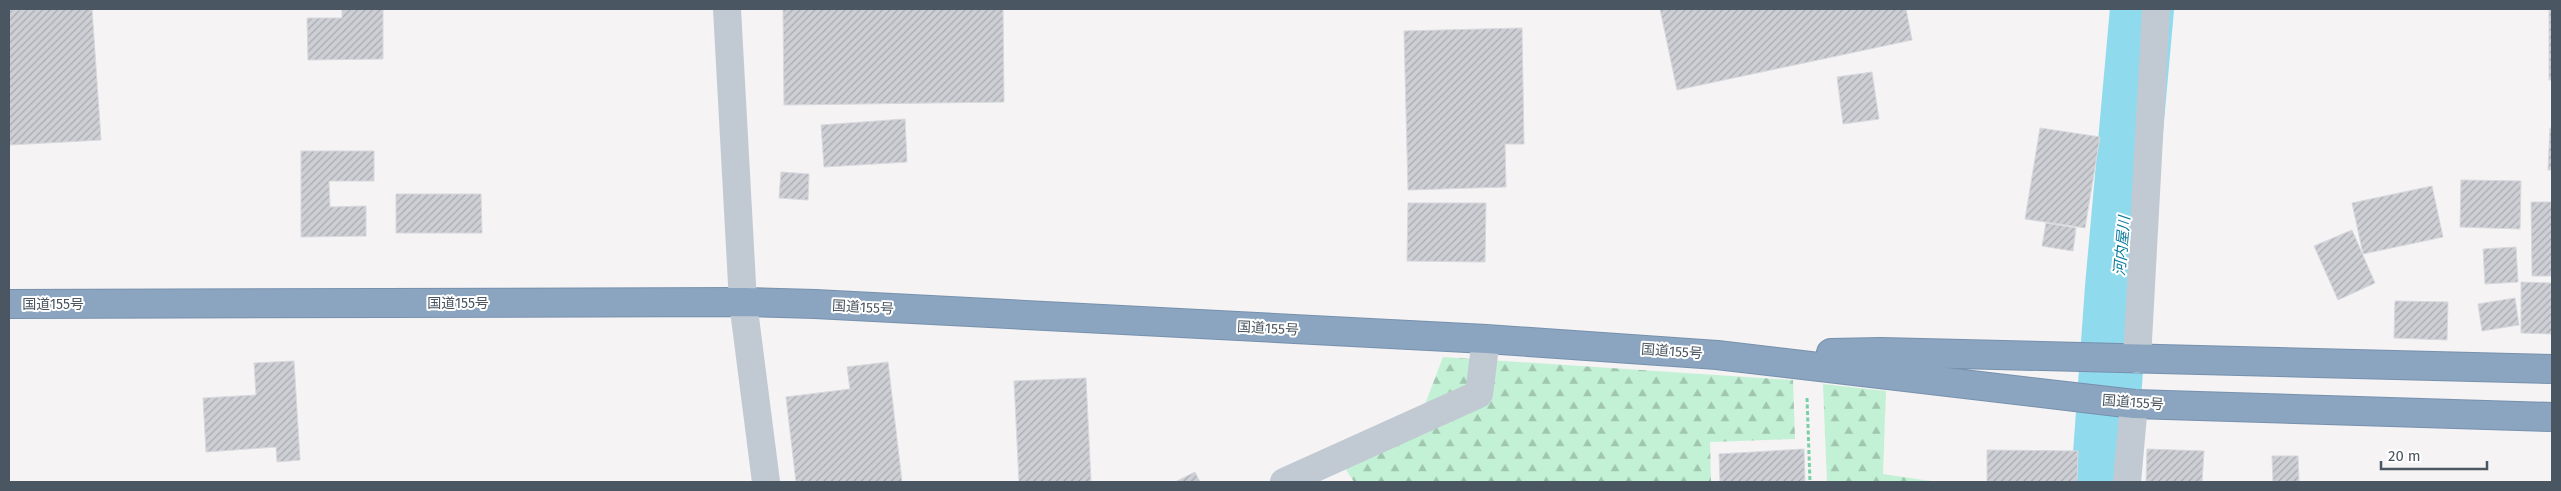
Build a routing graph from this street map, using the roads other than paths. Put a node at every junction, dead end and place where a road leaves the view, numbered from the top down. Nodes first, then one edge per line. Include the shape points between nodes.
1 (727, 9) edge
2 (2156, 9) edge
3 (743, 302) junction
4 (9, 304) edge
5 (1486, 339) junction
6 (1717, 354) junction
7 (2137, 359) junction
8 (2552, 369) edge
9 (2134, 404) junction
10 (2552, 417) edge
11 (766, 482) edge
12 (1284, 482) edge
13 (2127, 482) edge

1 - 3 street
2 - 7 street
3 - 4 highway, 国道155号
3 - 5 highway, 国道155号
3 - 11 street
5 - 6 highway, 国道155号
5 - 12 street via 1479,394
6 - 7 highway, 国道155号 via 1881,352
6 - 9 highway, 国道155号
7 - 8 highway, 国道155号
9 - 10 highway, 国道155号
9 - 13 street

